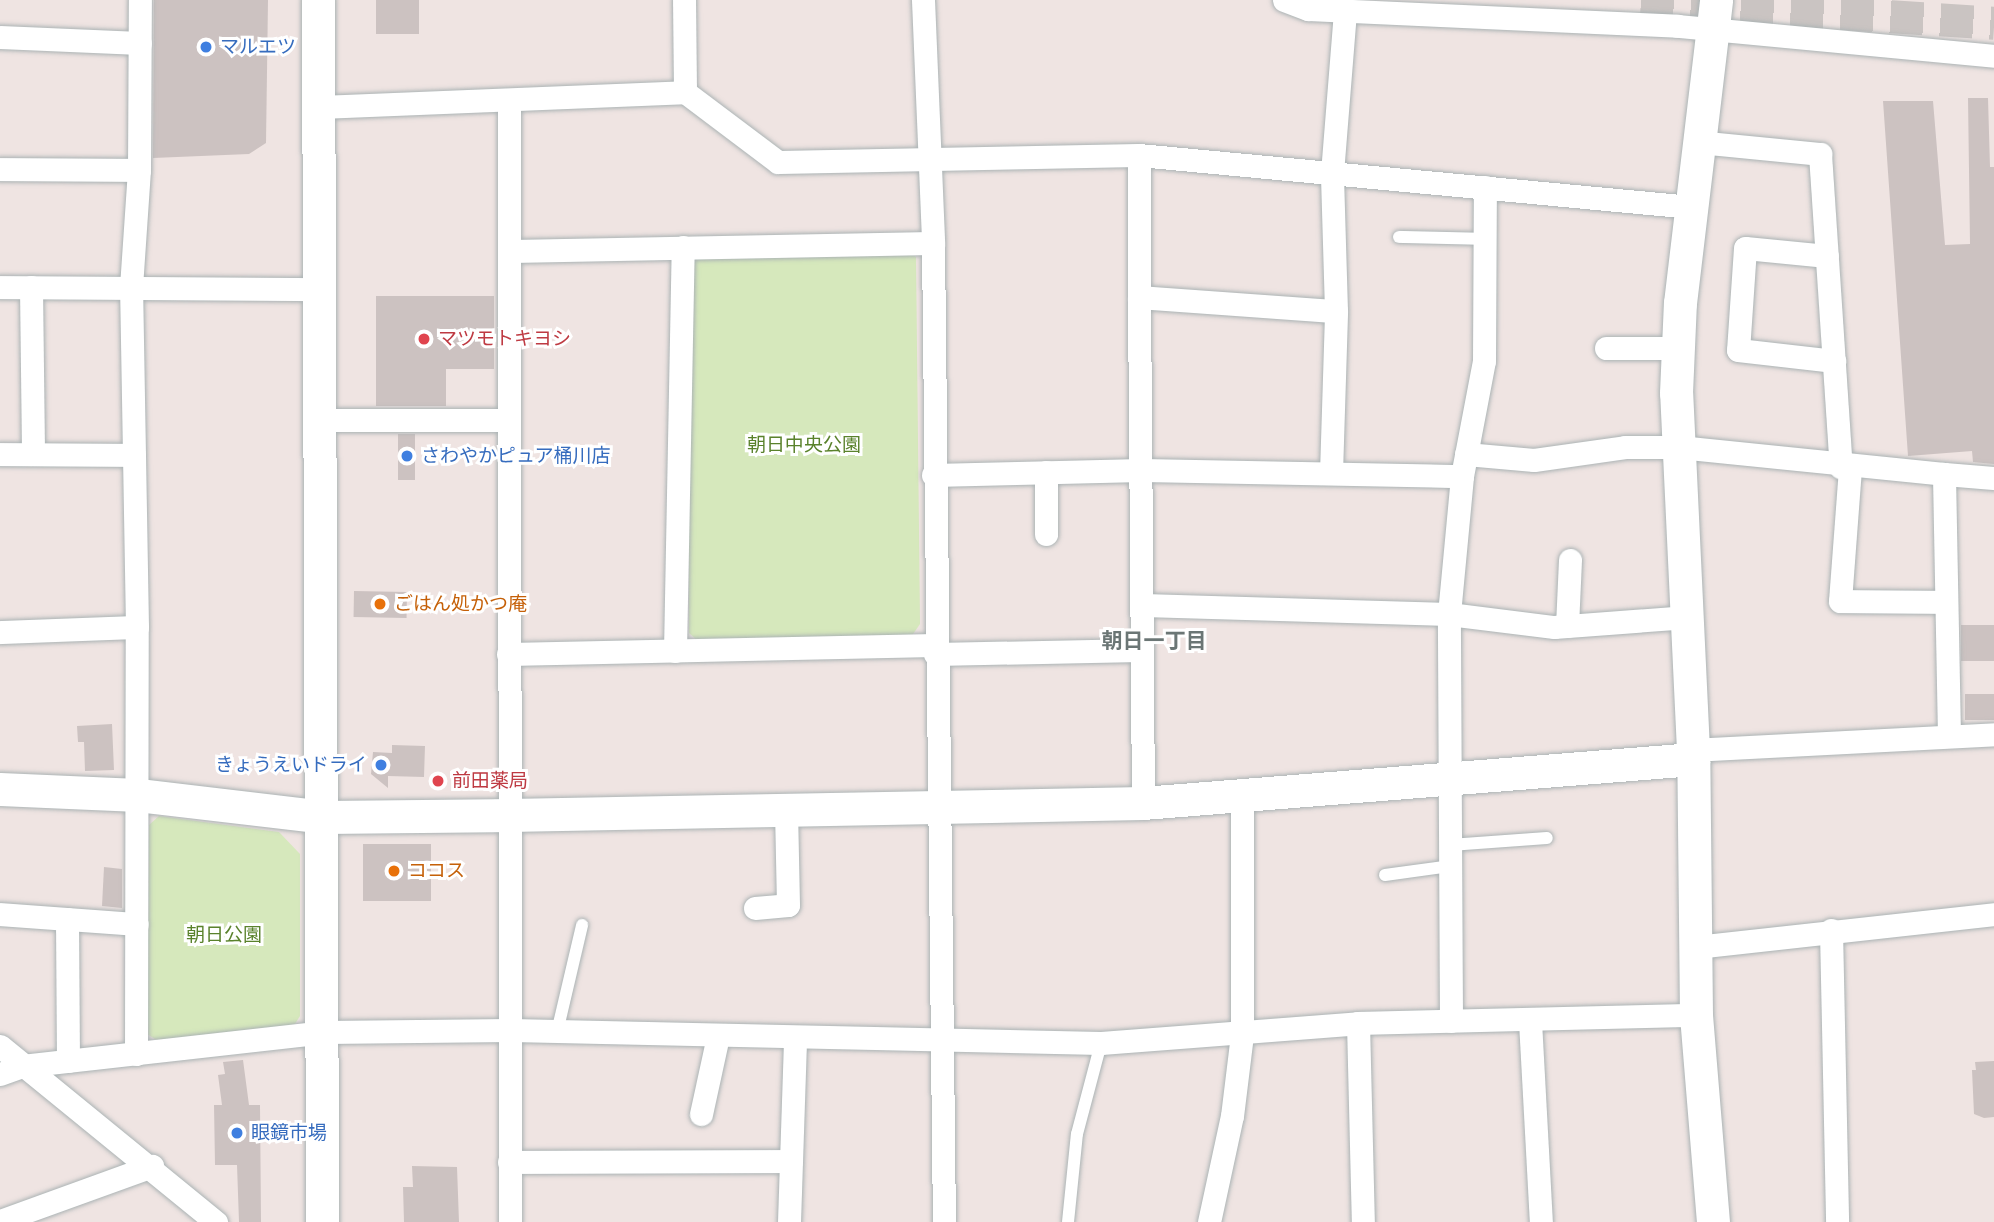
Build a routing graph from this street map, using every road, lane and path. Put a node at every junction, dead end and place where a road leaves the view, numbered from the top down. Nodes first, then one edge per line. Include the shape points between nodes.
1 (140, 0) edge
2 (318, 0) edge
3 (684, 0) edge
4 (923, 0) edge
5 (1284, 0) edge
6 (1345, 10) junction
7 (1714, 16) edge
8 (0, 37) edge
9 (140, 43) junction
10 (1994, 57) edge
11 (685, 92) junction
12 (509, 102) junction
13 (319, 107) junction
14 (1698, 142) junction
15 (1139, 155) junction
16 (931, 158) junction
17 (0, 169) edge
18 (139, 170) junction
19 (1332, 173) junction
20 (1485, 187) junction
21 (1691, 207) junction
22 (1399, 237) dead end
23 (1484, 239) junction
24 (933, 243) junction
25 (683, 247) junction
26 (510, 251) junction
27 (1827, 256) junction
28 (0, 287) edge
29 (31, 287) junction
30 (131, 287) junction
31 (320, 289) junction
32 (1139, 297) junction
33 (1336, 312) junction
34 (1606, 348) dead end
35 (1678, 348) junction
36 (1834, 361) junction
37 (321, 420) junction
38 (508, 420) junction
39 (1679, 447) junction
40 (0, 454) edge
41 (33, 454) junction
42 (134, 455) junction
43 (1464, 465) junction
44 (1846, 468) junction
45 (1142, 470) junction
46 (1046, 472) junction
47 (1331, 473) junction
48 (1944, 474) junction
49 (933, 475) junction
50 (1994, 478) edge
51 (1046, 534) dead end
52 (1570, 560) dead end
53 (1946, 602) junction
54 (1143, 605) junction
55 (1449, 614) junction
56 (1688, 617) junction
57 (1567, 626) junction
58 (137, 627) junction
59 (0, 632) edge
60 (935, 649) junction
61 (1141, 650) junction
62 (676, 652) junction
63 (508, 654) junction
64 (1994, 734) edge
65 (1950, 736) junction
66 (1693, 755) junction
67 (1450, 779) junction
68 (0, 789) edge
69 (138, 795) junction
70 (1242, 796) junction
71 (1143, 803) junction
72 (937, 807) junction
73 (786, 810) junction
74 (508, 815) junction
75 (324, 817) junction
76 (1547, 838) dead end
77 (1450, 855) junction
78 (1385, 875) dead end
79 (755, 908) dead end
80 (0, 914) edge
81 (1994, 914) edge
82 (67, 919) junction
83 (137, 924) junction
84 (582, 925) dead end
85 (1832, 930) junction
86 (1696, 947) junction
87 (1696, 1015) junction
88 (1451, 1021) junction
89 (1530, 1021) junction
90 (1358, 1023) junction
91 (510, 1031) junction
92 (325, 1032) junction
93 (557, 1032) junction
94 (1242, 1034) junction
95 (718, 1036) junction
96 (795, 1038) junction
97 (944, 1041) junction
98 (1101, 1043) junction
99 (0, 1046) edge
100 (136, 1054) junction
101 (68, 1061) junction
102 (22, 1066) junction
103 (0, 1074) edge
104 (701, 1114) dead end
105 (791, 1161) junction
106 (509, 1162) junction
107 (152, 1166) junction
108 (0, 1221) edge
109 (216, 1222) edge
110 (322, 1222) edge
111 (510, 1222) edge
112 (789, 1222) edge
113 (944, 1222) edge
114 (1068, 1222) edge
115 (1209, 1222) edge
116 (1363, 1222) edge
117 (1541, 1222) edge
118 (1713, 1222) edge
119 (1837, 1222) edge

1 - 9 street
2 - 13 street
3 - 11 street
4 - 16 street
5 - 6 street via 1307,9
6 - 7 street via 1678,26
6 - 19 street
7 - 10 street
7 - 14 street
8 - 9 street
9 - 18 street
11 - 12 street
11 - 16 street via 778,162
12 - 13 street
12 - 26 street
13 - 31 street
14 - 21 street
14 - 27 street via 1820,154
15 - 16 street
15 - 19 street
15 - 32 street
16 - 24 street
17 - 18 street
18 - 30 street
19 - 20 street
19 - 33 street
20 - 21 street
20 - 23 street
21 - 35 street
22 - 23 lane
23 - 43 street via 1484,361
24 - 25 street
24 - 49 street
25 - 26 street
25 - 62 street
26 - 38 street
27 - 36 street
27 - 36 street via 1745,248 1738,350
28 - 29 street
29 - 30 street
29 - 41 street
30 - 31 street
30 - 42 street
31 - 37 street
32 - 33 street
32 - 45 street
33 - 47 street
34 - 35 street
35 - 39 street
36 - 44 street
37 - 38 street
37 - 75 street
38 - 63 street
39 - 43 street via 1625,447
39 - 44 street
39 - 56 street
40 - 41 street
41 - 42 street
42 - 58 street
43 - 47 street
43 - 55 street
44 - 48 street
44 - 53 street via 1840,601
45 - 46 street
45 - 47 street
45 - 54 street
46 - 49 street
46 - 51 street
48 - 50 street
48 - 53 street
49 - 60 street
52 - 57 street
53 - 65 street
54 - 55 street
54 - 61 street
55 - 57 street
55 - 67 street
56 - 57 street
56 - 66 street
58 - 59 street
58 - 69 street
60 - 61 street
60 - 62 street
60 - 72 street
61 - 71 street
62 - 63 street
63 - 74 street
64 - 65 street
65 - 66 street
66 - 67 street
66 - 86 street
67 - 70 street
67 - 77 street
68 - 69 street
69 - 75 street
69 - 83 street
70 - 71 street
70 - 94 street
71 - 72 street
72 - 73 street
72 - 97 street
73 - 74 street
73 - 79 street via 788,905
74 - 75 street
74 - 91 street
75 - 92 street
76 - 77 lane
77 - 78 lane
77 - 88 street
80 - 82 street
81 - 85 street
82 - 83 street
82 - 101 street
83 - 100 street
84 - 93 lane
85 - 86 street
85 - 119 street
86 - 87 street
87 - 89 street
87 - 118 street
88 - 89 street
88 - 90 street
89 - 117 street
90 - 94 street
90 - 116 street
91 - 92 street
91 - 93 street
91 - 106 street
92 - 100 street
92 - 110 street
93 - 95 street
94 - 98 street
94 - 115 street via 1232,1116
95 - 96 street
95 - 104 street
96 - 97 street
96 - 105 street
97 - 98 street
97 - 113 street
98 - 114 lane via 1077,1134
99 - 102 street
100 - 101 street
101 - 102 street
102 - 103 street
102 - 107 street
105 - 106 street
105 - 112 street
106 - 111 street
107 - 108 street
107 - 109 street

